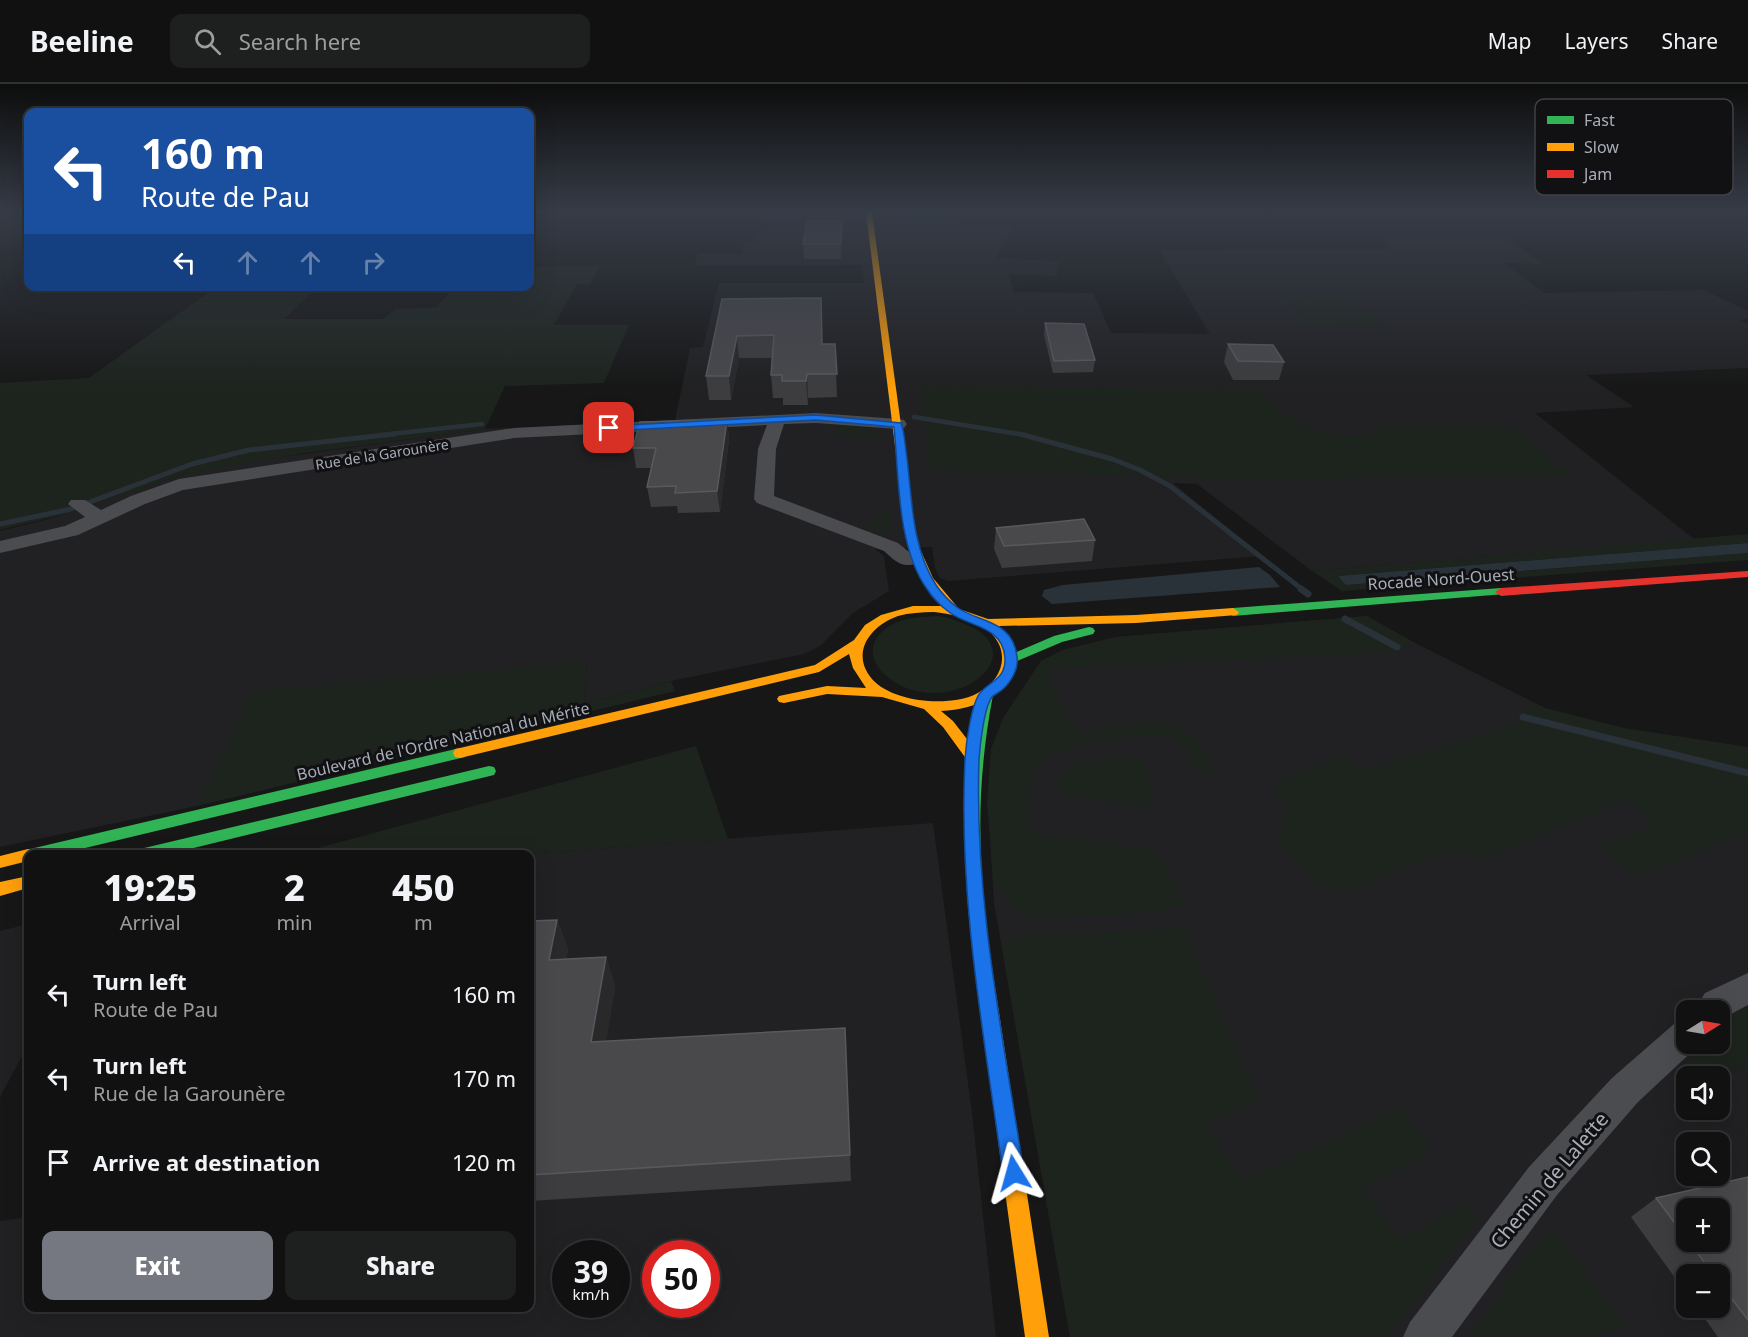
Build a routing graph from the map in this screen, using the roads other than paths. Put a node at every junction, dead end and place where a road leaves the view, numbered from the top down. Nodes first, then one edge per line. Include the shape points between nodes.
1 (877, 271) edge
2 (777, 420) junction
3 (898, 424) junction
4 (80, 505) dead end
5 (101, 518) junction
6 (0, 548) edge
7 (909, 558) junction
8 (1748, 574) edge
9 (907, 594) dead end
10 (954, 611) junction
11 (896, 613) junction
12 (1136, 619) junction
13 (987, 624) junction
14 (857, 643) junction
15 (1011, 659) junction
16 (882, 693) junction
17 (986, 695) junction
18 (767, 703) dead end
19 (928, 706) junction
20 (972, 756) junction
21 (504, 767) dead end
22 (50, 850) edge
23 (162, 850) edge
24 (24, 856) edge
25 (0, 862) edge
26 (24, 883) edge
27 (0, 889) edge
28 (1748, 988) edge
29 (1726, 1000) edge
30 (1676, 1044) edge
31 (1037, 1337) edge
32 (1425, 1337) edge

1 - 3 main road
2 - 3 street, Rue de la Garounère via 839,418
2 - 5 street, Rue de la Garounère via 503,435 179,485
2 - 7 street via 767,449 764,499
3 - 7 main road
4 - 5 street
5 - 6 street, Rue de la Garounère via 71,531
7 - 10 main road
8 - 12 main road, Rocade Nord-Ouest
9 - 11 main road
10 - 11 main road
10 - 13 main road
11 - 14 main road via 879,620
12 - 13 main road, Rocade Nord-Ouest
12 - 15 main road, Rocade Nord-Ouest via 1058,639
13 - 15 main road via 1000,634
14 - 16 main road via 858,669
14 - 22 main road, Boulevard de l'Ordre National du Mérite via 819,668
15 - 17 main road via 1009,672 1000,685
16 - 18 main road via 827,690
16 - 19 main road
17 - 19 main road via 959,704
17 - 20 main road
19 - 20 main road via 948,724
20 - 31 main road via 976,922
21 - 23 main road
24 - 25 main road, Boulevard de l'Ordre National du Mérite
26 - 27 main road
28 - 29 street
30 - 32 street, Chemin de Lalette via 1625,1090 1543,1181

